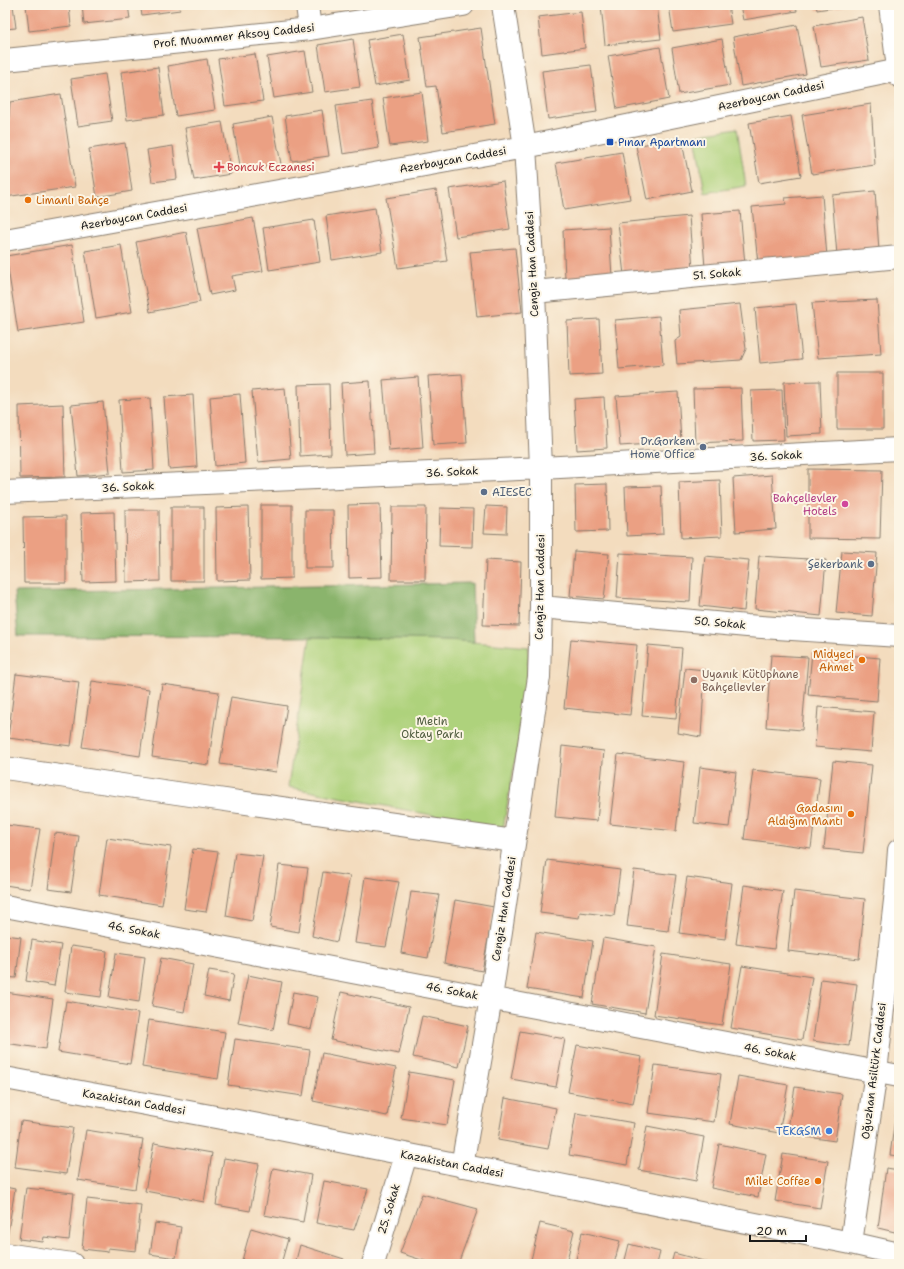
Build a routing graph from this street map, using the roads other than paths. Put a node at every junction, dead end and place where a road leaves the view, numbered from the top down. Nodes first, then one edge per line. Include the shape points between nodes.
1 (307, 5) edge
2 (463, 5) edge
3 (503, 5) edge
4 (890, 5) edge
5 (310, 29) junction
6 (5, 60) edge
7 (899, 70) edge
8 (899, 76) edge
9 (525, 147) junction
10 (5, 240) edge
11 (899, 257) edge
12 (534, 292) junction
13 (899, 449) edge
14 (541, 468) junction
15 (5, 492) edge
16 (541, 607) junction
17 (899, 636) edge
18 (5, 768) edge
19 (514, 840) junction
20 (899, 850) edge
21 (5, 906) edge
22 (490, 998) junction
23 (876, 1072) junction
24 (899, 1076) edge
25 (5, 1078) edge
26 (406, 1155) junction
27 (462, 1166) junction
28 (851, 1243) junction
29 (5, 1254) edge
30 (899, 1254) edge
31 (72, 1264) edge
32 (373, 1264) edge

1 - 5 street
2 - 5 street, Prof. Muammer Aksoy Caddesi
3 - 9 street, Cengiz Han Caddesi
4 - 7 street
5 - 6 street, Prof. Muammer Aksoy Caddesi
7 - 8 street
7 - 9 street, Azerbaycan Caddesi
9 - 10 street, Azerbaycan Caddesi
9 - 12 street, Cengiz Han Caddesi
11 - 12 street, 51. Sokak
12 - 14 street, Cengiz Han Caddesi
13 - 14 street, 36. Sokak
14 - 15 street, 36. Sokak
14 - 16 street, Cengiz Han Caddesi
16 - 17 street, 50. Sokak via 747,626
16 - 19 street, Cengiz Han Caddesi via 539,677
18 - 19 street
19 - 22 street, Cengiz Han Caddesi
20 - 23 street, Oğuzhan Asiltürk Caddesi
21 - 22 street, 46. Sokak
22 - 23 street, 46. Sokak
22 - 27 street, Cengiz Han Caddesi
23 - 24 street, 46. Sokak
23 - 28 street, Oğuzhan Asiltürk Caddesi
25 - 26 street, Kazakistan Caddesi
26 - 27 street, Kazakistan Caddesi
26 - 32 street, 25. Sokak
27 - 28 street, Kazakistan Caddesi
28 - 30 street, Kazakistan Caddesi
29 - 31 street

